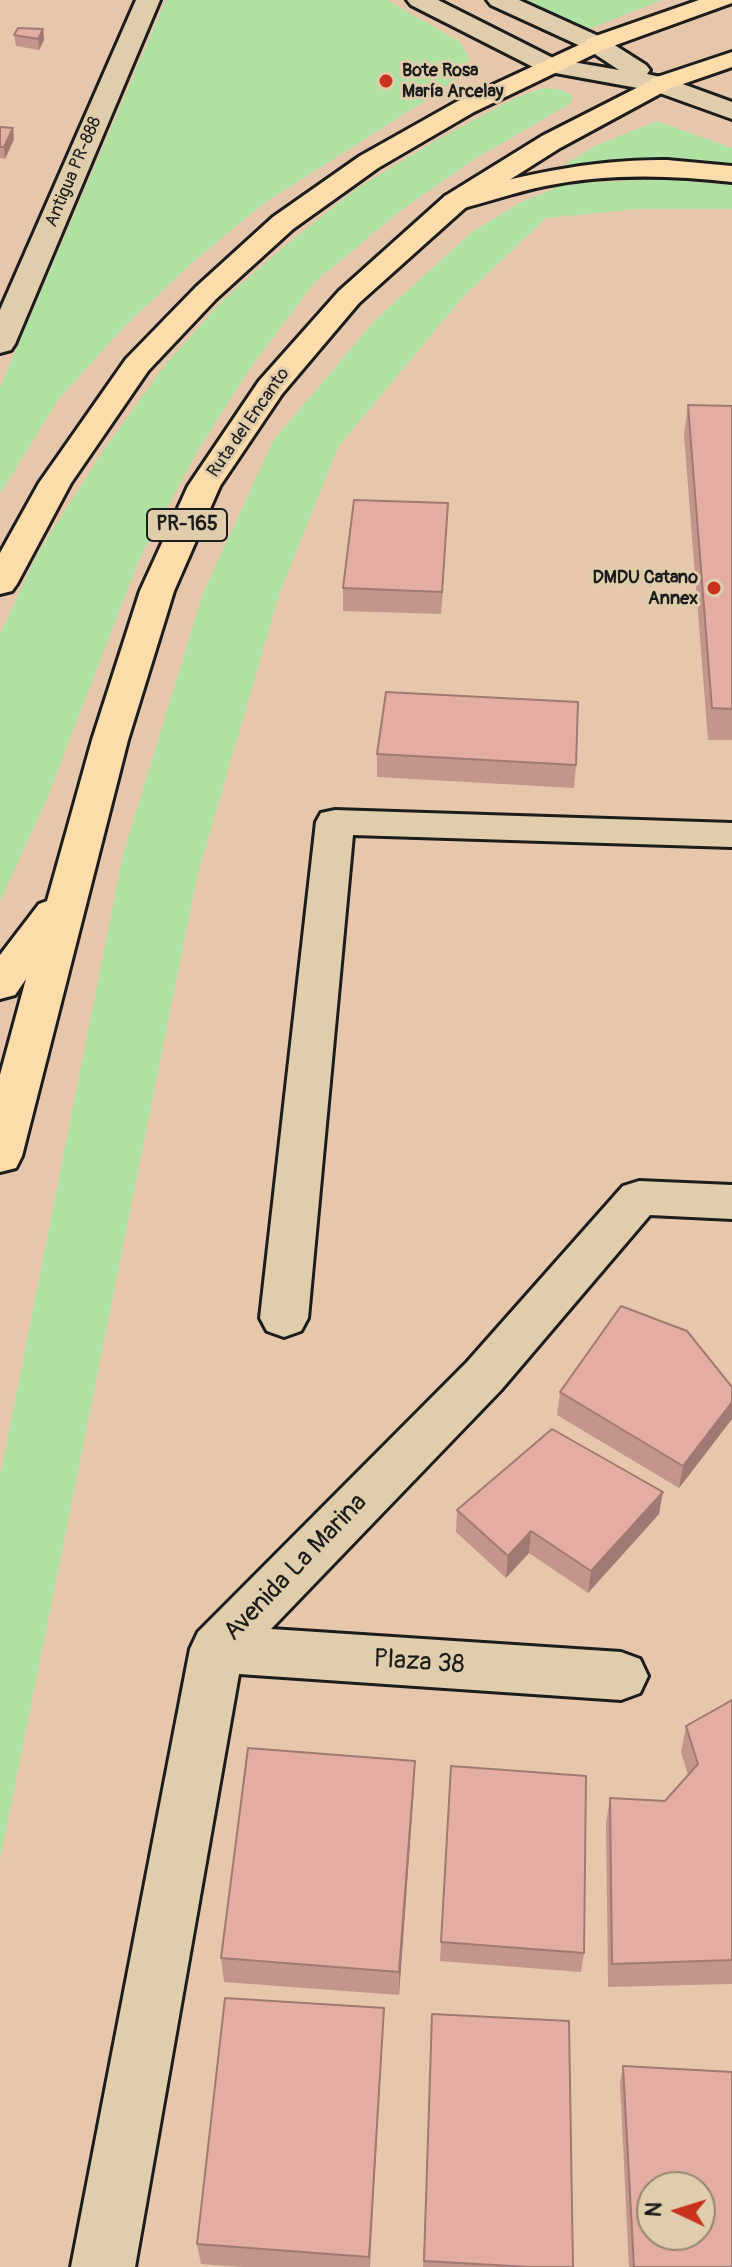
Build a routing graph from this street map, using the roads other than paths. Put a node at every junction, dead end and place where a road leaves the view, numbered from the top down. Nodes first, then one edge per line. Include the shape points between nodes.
1 (148, 0) edge
2 (419, 0) edge
3 (499, 0) edge
4 (722, 0) edge
5 (596, 44) junction
6 (732, 59) edge
7 (548, 65) junction
8 (660, 84) junction
9 (732, 111) edge
10 (732, 174) edge
11 (455, 202) junction
12 (0, 344) edge
13 (0, 584) edge
14 (732, 835) edge
15 (69, 891) junction
16 (0, 985) edge
17 (0, 1156) edge
18 (732, 1202) edge
19 (284, 1318) dead end
20 (217, 1649) junction
21 (621, 1676) dead end
22 (103, 2267) edge

1 - 12 street, Antigua PR-888
2 - 7 street
3 - 5 street
4 - 5 main road
5 - 7 main road
5 - 8 street
6 - 8 main road, PR-165
7 - 8 street
7 - 13 main road via 369,162 283,223 206,293 137,365 55,483
8 - 9 street
8 - 11 main road, Ruta del Encanto / PR-165 via 551,142
10 - 11 main road via 641,166 607,169 555,175
11 - 15 main road, Ruta del Encanto / PR-165 via 349,297 270,388 204,486 157,591
14 - 19 street via 335,822
15 - 16 main road
15 - 17 main road, Ruta del Encanto / PR-165
18 - 20 street, Avenida La Marina via 639,1198 484,1376
20 - 21 street, Plaza 38
20 - 22 street, Avenida La Marina

